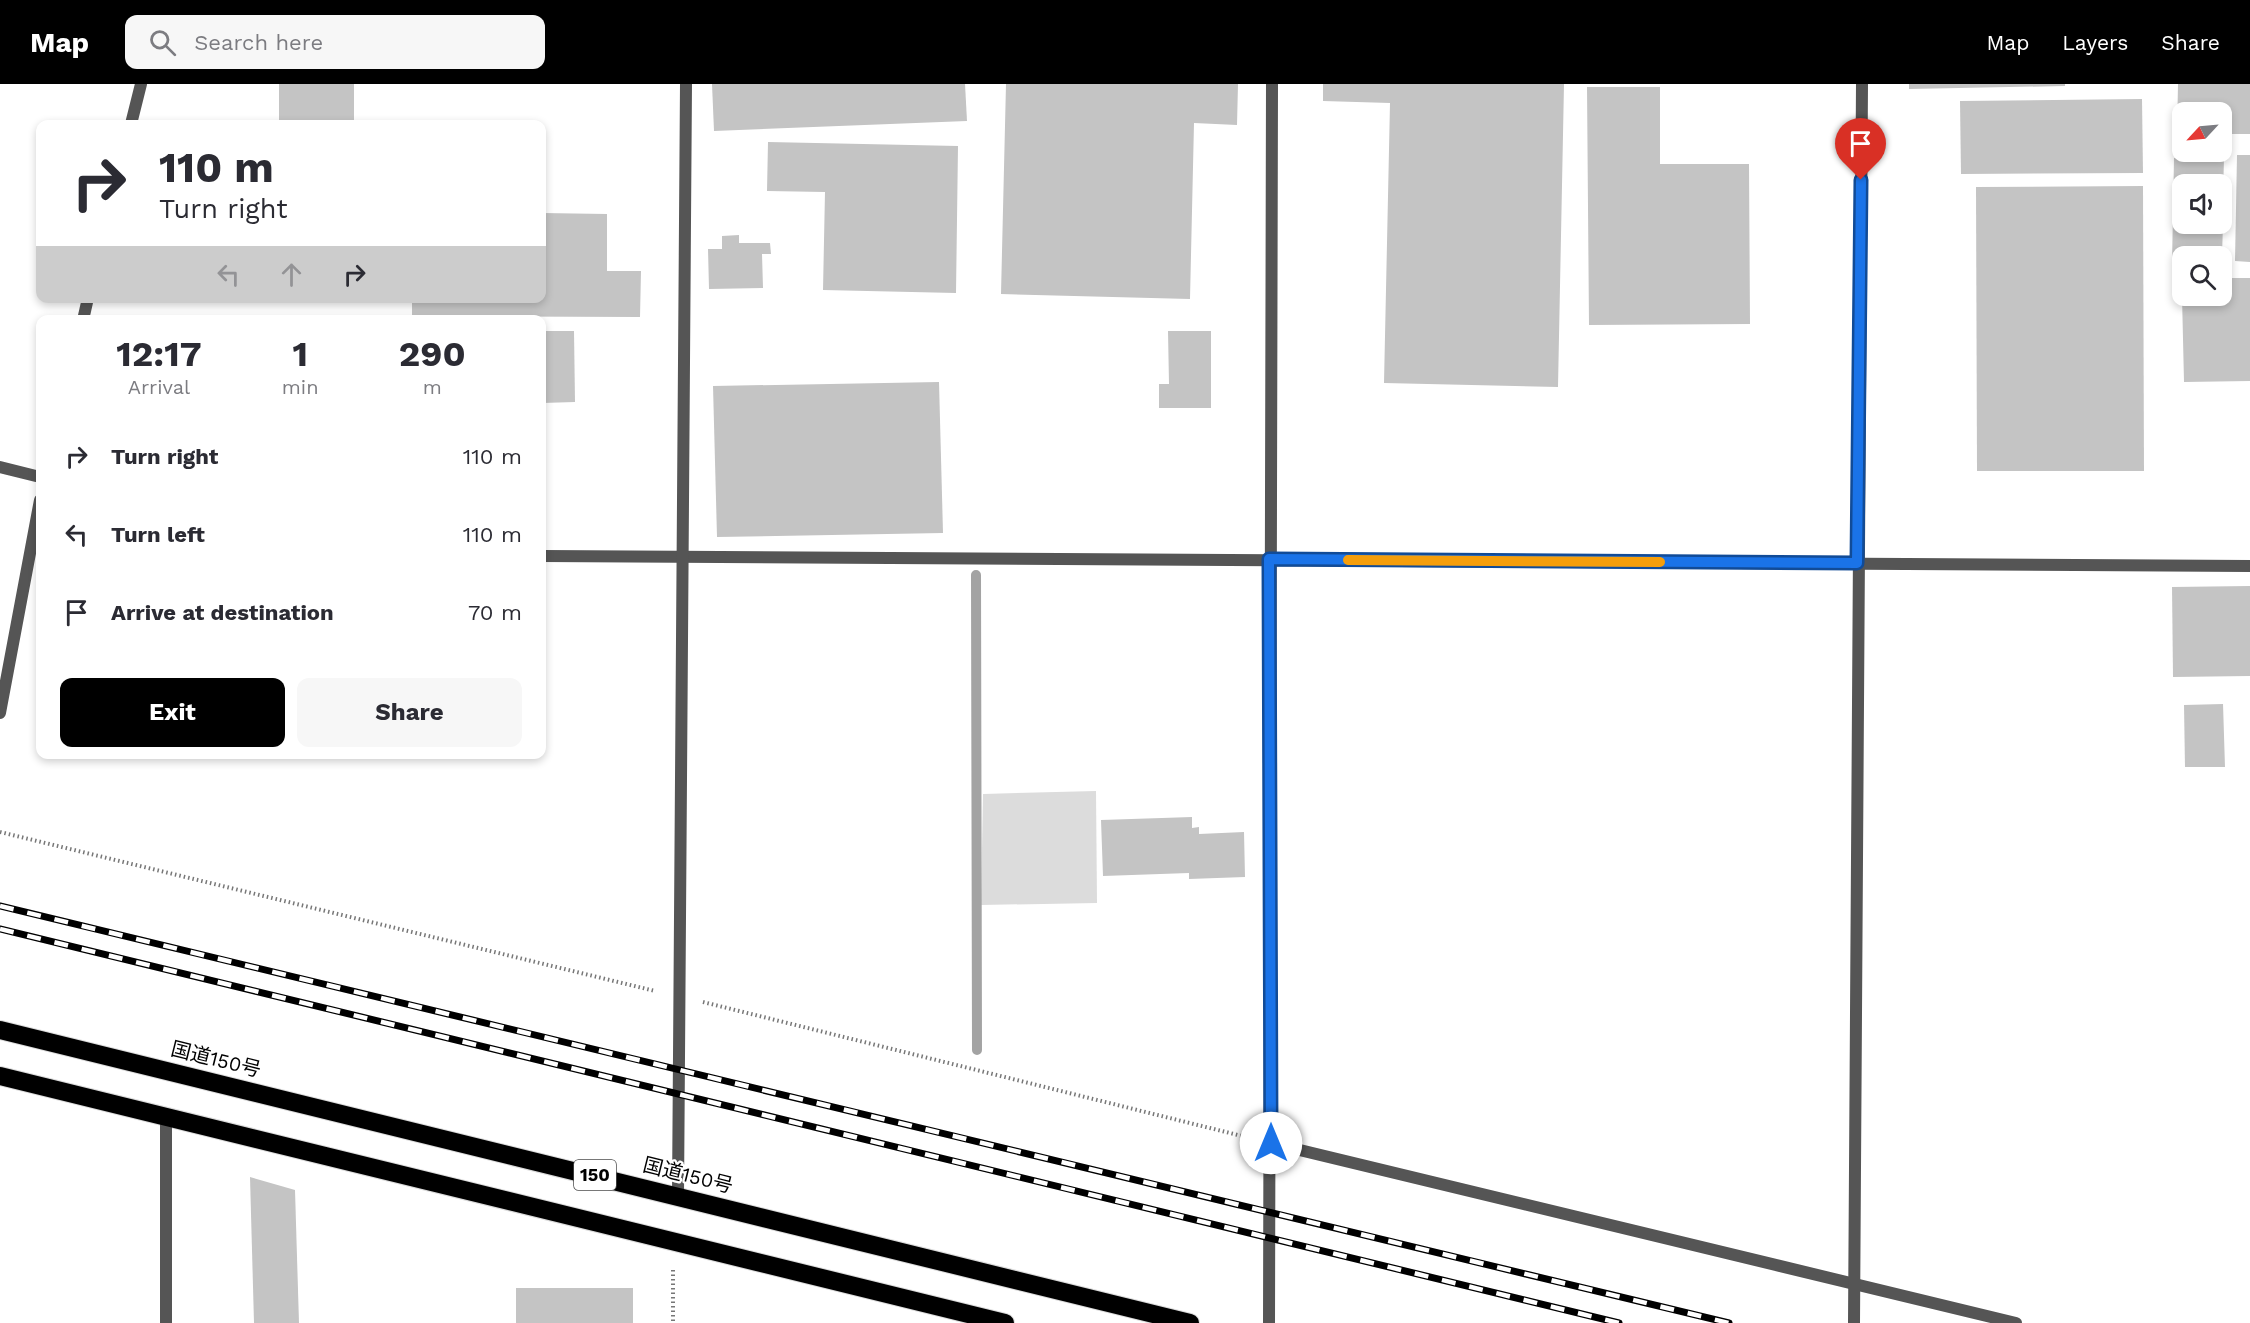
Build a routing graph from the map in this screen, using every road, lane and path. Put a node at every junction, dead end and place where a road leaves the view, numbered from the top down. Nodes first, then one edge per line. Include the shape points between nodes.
1 (141, 84) edge
2 (686, 84) edge
3 (1272, 84) edge
4 (1862, 84) edge
5 (132, 120) edge
6 (0, 467) edge
7 (36, 476) edge
8 (36, 521) edge
9 (681, 555) junction
10 (546, 556) edge
11 (1269, 559) junction
12 (1857, 563) junction
13 (2250, 566) edge
14 (0, 713) edge
15 (0, 832) edge
16 (678, 996) junction
17 (0, 1030) edge
18 (0, 1076) edge
19 (166, 1118) junction
20 (1271, 1143) junction
21 (678, 1195) junction
22 (673, 1242) junction
23 (1854, 1283) junction
24 (166, 1323) edge
25 (674, 1323) edge
26 (1005, 1323) edge
27 (1190, 1323) edge
28 (1269, 1323) edge
29 (1854, 1323) edge
30 (2016, 1323) edge

1 - 5 street
2 - 9 street
3 - 11 street
4 - 12 street
6 - 7 street
8 - 14 street
9 - 10 street
9 - 11 street
9 - 16 street
11 - 12 street
11 - 20 street
12 - 13 street
12 - 23 street
15 - 16 path
16 - 20 path
16 - 21 street
17 - 21 highway, 国道150号 / 150
18 - 19 highway, 150
19 - 22 highway, 150
19 - 24 street
20 - 23 street
20 - 28 street
21 - 27 highway, 国道150号 / 150
22 - 25 path
22 - 26 highway, 150
23 - 29 street
23 - 30 street

